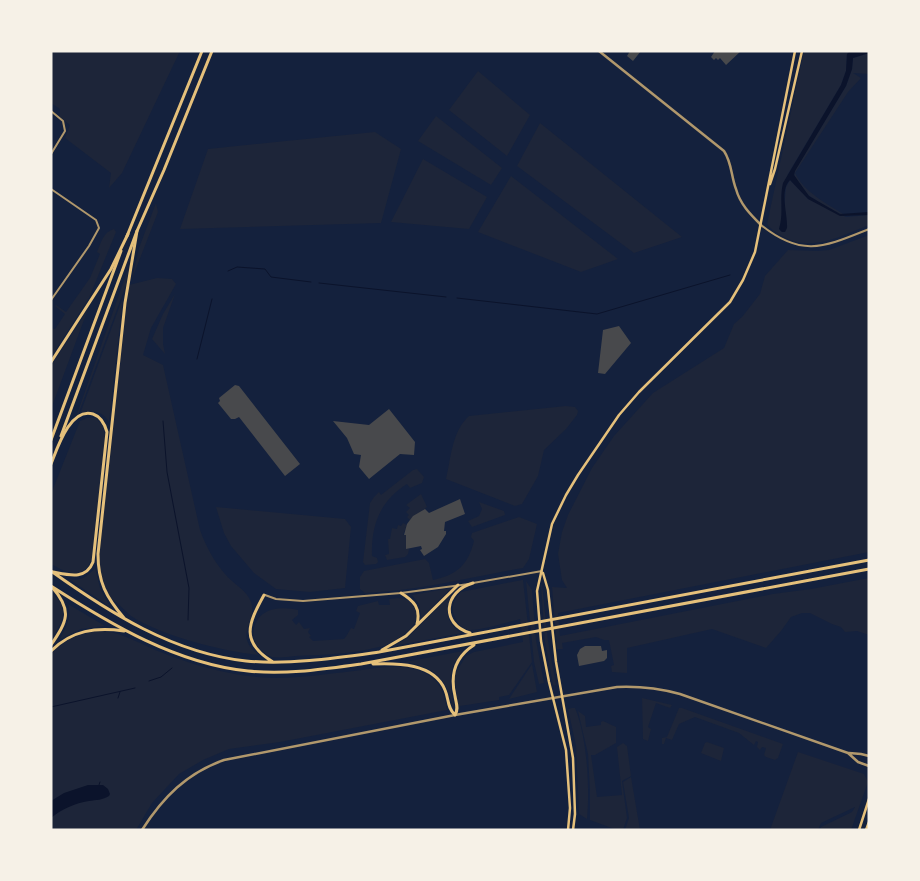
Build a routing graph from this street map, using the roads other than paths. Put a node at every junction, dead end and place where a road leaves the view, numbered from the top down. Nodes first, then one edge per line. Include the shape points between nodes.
1 (202, 51) edge
2 (212, 51) edge
3 (599, 51) edge
4 (795, 51) edge
5 (802, 51) edge
6 (51, 111) edge
7 (51, 154) edge
8 (769, 185) junction
9 (51, 188) edge
10 (761, 225) junction
11 (869, 229) edge
12 (137, 231) junction
13 (128, 234) junction
14 (51, 300) edge
15 (51, 362) edge
16 (60, 439) junction
17 (51, 440) edge
18 (51, 464) edge
19 (869, 560) edge
20 (869, 569) edge
21 (542, 571) junction
22 (52, 572) edge
23 (473, 583) junction
24 (458, 585) junction
25 (51, 586) edge
26 (264, 594) joint
27 (401, 594) junction
28 (126, 620) junction
29 (416, 625) junction
30 (127, 632) junction
31 (472, 634) junction
32 (478, 643) junction
33 (51, 645) edge
34 (51, 651) edge
35 (379, 652) junction
36 (274, 662) junction
37 (361, 664) junction
38 (562, 696) junction
39 (553, 697) junction
40 (455, 715) junction
41 (848, 754) junction
42 (869, 756) edge
43 (869, 766) edge
44 (869, 799) edge
45 (869, 822) edge
46 (142, 830) edge
47 (568, 830) edge
48 (573, 830) edge
49 (859, 830) edge
50 (866, 830) edge

1 - 13 main road
2 - 12 main road
3 - 10 street via 724,152 731,165 740,200
4 - 8 main road
5 - 8 main road
6 - 7 street via 63,121 65,131
8 - 10 main road
9 - 14 street via 96,220 99,228
10 - 11 street via 786,242 810,247
10 - 21 main road via 752,260 733,298 629,403 578,475 552,524
12 - 16 main road
12 - 28 main road via 124,303 98,554 102,583 111,602
13 - 15 main road via 111,269
13 - 17 main road
16 - 18 main road
16 - 22 main road via 70,424 88,413 98,416 107,432 91,568 82,575
19 - 31 main road
20 - 32 main road
21 - 23 street
21 - 38 main road via 548,590
21 - 39 main road via 537,591 540,626
22 - 28 main road
23 - 24 street
23 - 31 main road via 458,590 450,606 456,624
24 - 27 street
24 - 29 main road
25 - 30 main road
25 - 33 main road via 62,598 66,615
26 - 27 street via 276,599 303,601
26 - 36 main road via 253,618 251,641 259,652
27 - 29 main road via 416,604 419,617
28 - 36 main road via 205,653 244,661
29 - 35 main road via 406,636
30 - 34 main road via 101,629 82,632
30 - 37 main road via 174,652 230,669 290,672
31 - 35 main road
32 - 37 main road
32 - 40 main road via 462,655 455,666 452,679 457,708
35 - 36 main road
37 - 40 main road via 401,664 425,670 444,688
38 - 39 street
38 - 41 street via 617,687 657,688 732,711
38 - 48 main road via 573,758
39 - 40 street
39 - 47 main road via 566,750 570,808
40 - 46 street via 218,762 194,774 170,792
41 - 42 street
41 - 43 street
44 - 49 main road
45 - 50 main road

